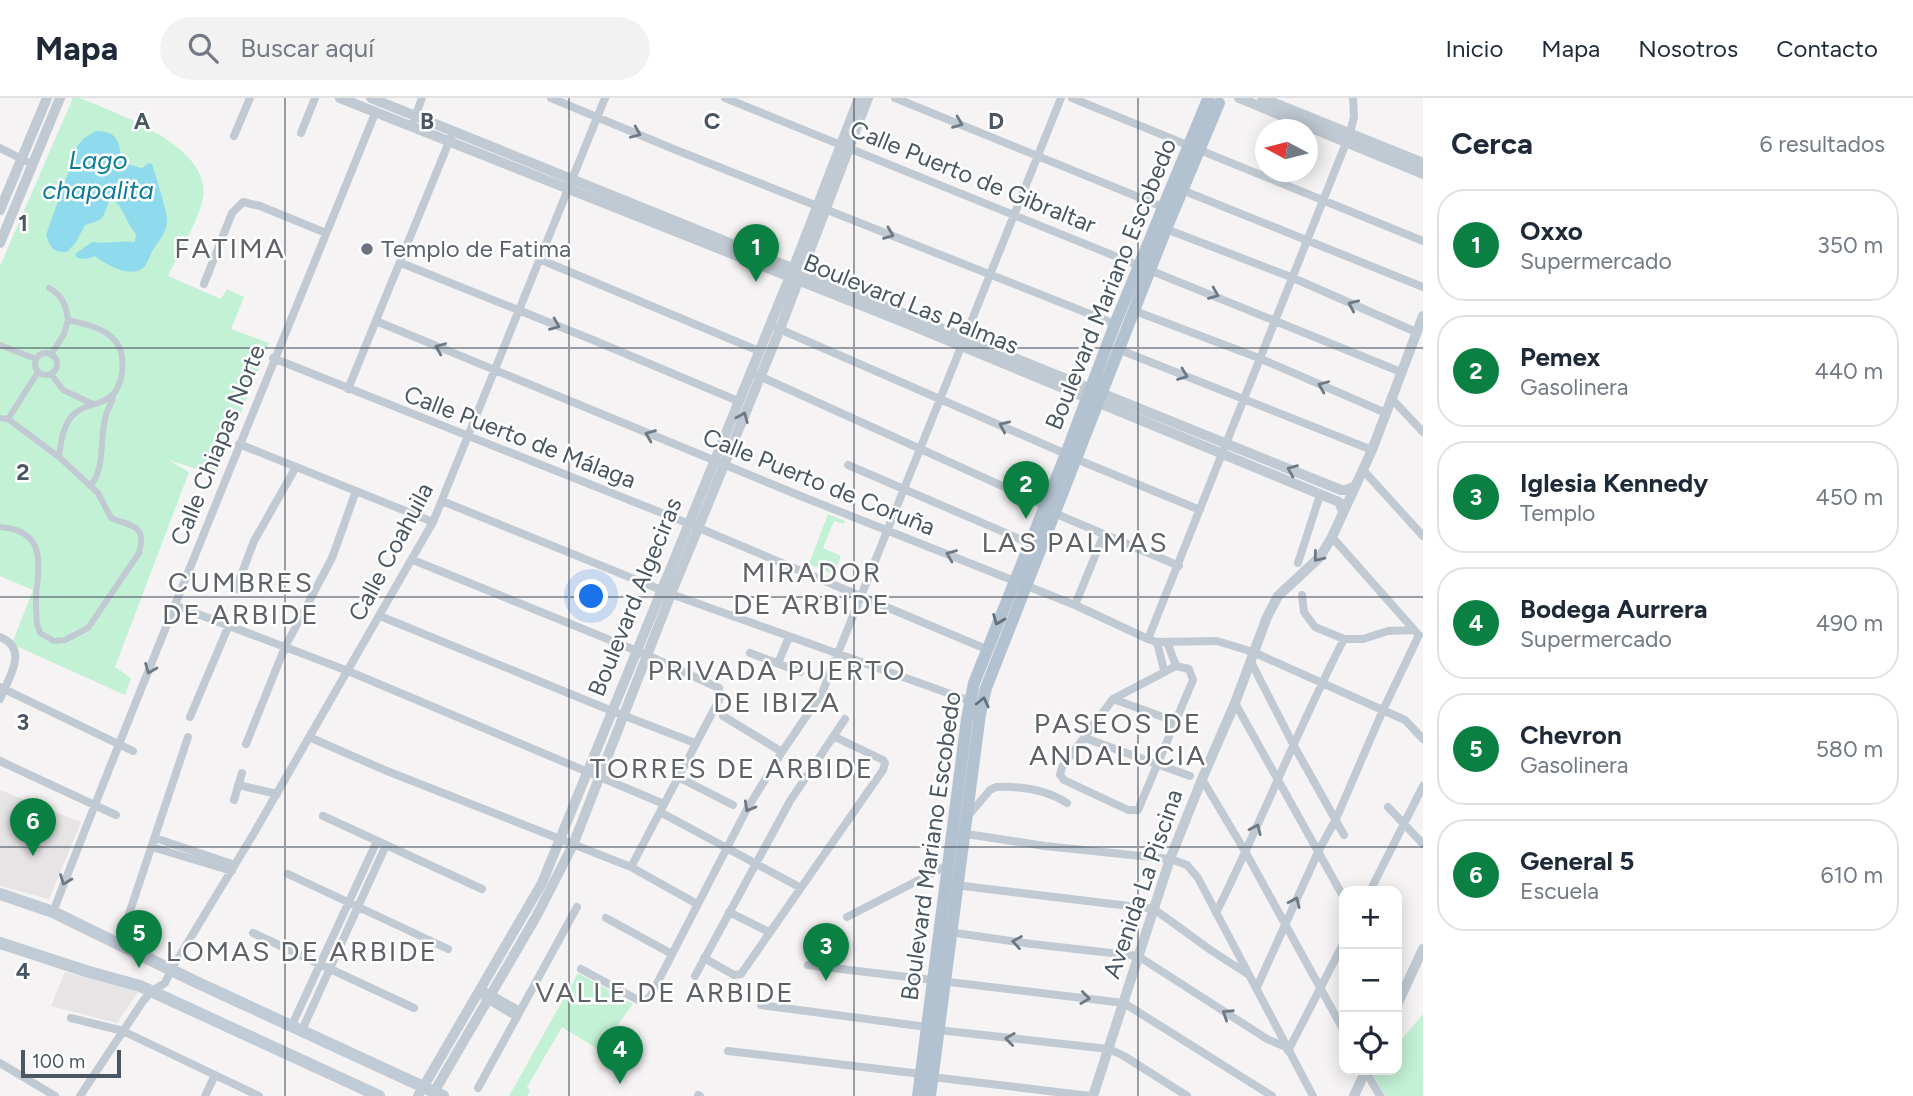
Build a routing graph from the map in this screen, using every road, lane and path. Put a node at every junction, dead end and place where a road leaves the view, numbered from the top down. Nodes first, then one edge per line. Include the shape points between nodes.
1 (47, 98) edge
2 (60, 98) edge
3 (250, 98) edge
4 (315, 98) edge
5 (340, 98) edge
6 (371, 98) edge
7 (422, 98) edge
8 (551, 98) edge
9 (605, 98) edge
10 (725, 98) edge
11 (859, 98) edge
12 (868, 98) edge
13 (895, 98) edge
14 (1060, 98) edge
15 (1072, 98) edge
16 (1239, 98) edge
17 (1262, 98) edge
18 (1353, 98) edge
19 (1216, 100) edge
20 (376, 111) junction
21 (597, 117) junction
22 (414, 121) junction
23 (301, 134) dead end
24 (234, 136) dead end
25 (451, 136) junction
26 (1348, 138) junction
27 (1194, 147) junction
28 (0, 148) edge
29 (844, 148) junction
30 (1038, 155) junction
31 (27, 161) junction
32 (1423, 163) edge
33 (1423, 174) edge
34 (570, 184) junction
35 (1182, 190) junction
36 (1322, 200) junction
37 (1163, 206) junction
38 (821, 207) junction
39 (0, 210) edge
40 (1013, 213) junction
41 (3, 227) edge
42 (1166, 229) junction
43 (326, 233) junction
44 (1307, 240) junction
45 (1423, 241) edge
46 (0, 243) edge
47 (539, 259) junction
48 (401, 263) junction
49 (1145, 267) junction
50 (990, 274) junction
51 (795, 275) junction
52 (1291, 277) junction
53 (204, 284) dead end
54 (1423, 287) edge
55 (49, 288) dead end
56 (519, 310) junction
57 (1135, 310) junction
58 (1275, 319) junction
59 (68, 320) junction
60 (376, 321) junction
61 (1115, 324) junction
62 (1420, 324) edge
63 (775, 327) junction
64 (963, 341) junction
65 (0, 345) edge
66 (1120, 350) junction
67 (760, 351) junction
68 (51, 355) junction
69 (273, 358) junction
70 (1259, 358) junction
71 (36, 359) junction
72 (494, 371) junction
73 (38, 372) junction
74 (1401, 372) junction
75 (51, 374) junction
76 (755, 374) junction
77 (348, 389) junction
78 (113, 394) junction
79 (1095, 395) junction
80 (941, 398) junction
81 (1243, 398) junction
82 (1391, 398) junction
83 (738, 401) junction
84 (93, 404) junction
85 (1386, 413) junction
86 (4, 419) edge
87 (1423, 432) edge
88 (468, 437) junction
89 (239, 444) junction
90 (920, 447) junction
91 (1224, 449) junction
92 (1372, 450) junction
93 (1071, 456) junction
94 (59, 457) junction
95 (719, 462) junction
96 (848, 465) dead end
97 (296, 467) junction
98 (1363, 470) junction
99 (90, 486) junction
100 (1355, 486) junction
101 (903, 488) junction
102 (356, 491) junction
103 (1344, 491) junction
104 (1320, 495) junction
105 (442, 501) junction
106 (1341, 507) junction
107 (1049, 509) junction
108 (1200, 510) junction
109 (433, 522) junction
110 (693, 526) junction
111 (0, 527) edge
112 (887, 529) junction
113 (1104, 534) junction
114 (1423, 536) edge
115 (1332, 537) junction
116 (1029, 543) junction
117 (413, 560) junction
118 (1298, 563) dead end
119 (1179, 566) junction
120 (1020, 583) junction
121 (236, 589) dead end
122 (666, 592) junction
123 (1302, 595) dead end
124 (860, 596) junction
125 (174, 605) junction
126 (1075, 605) junction
127 (380, 616) junction
128 (229, 625) junction
129 (1419, 635) edge
130 (0, 637) edge
131 (789, 637) junction
132 (1344, 639) junction
133 (1152, 640) junction
134 (1167, 642) junction
135 (285, 647) junction
136 (986, 649) junction
137 (642, 653) junction
138 (750, 653) dead end
139 (838, 654) junction
140 (1252, 656) junction
141 (778, 663) junction
142 (1176, 666) junction
143 (1164, 670) junction
144 (348, 671) junction
145 (800, 671) dead end
146 (1322, 683) junction
147 (2, 688) edge
148 (0, 699) edge
149 (1113, 699) junction
150 (970, 701) junction
151 (1236, 703) junction
152 (1383, 710) junction
153 (617, 714) junction
154 (723, 716) dead end
155 (190, 717) dead end
156 (845, 719) dead end
157 (1177, 722) junction
158 (188, 737) dead end
159 (309, 737) junction
160 (835, 737) junction
161 (1085, 738) junction
162 (1423, 739) edge
163 (695, 743) junction
164 (117, 744) junction
165 (246, 744) dead end
166 (1294, 746) junction
167 (133, 751) dead end
168 (782, 752) junction
169 (0, 761) edge
170 (1159, 765) junction
171 (587, 771) junction
172 (242, 773) dead end
173 (598, 776) junction
174 (966, 776) junction
175 (678, 777) junction
176 (1196, 777) junction
177 (1279, 779) junction
178 (238, 785) junction
179 (1423, 786) edge
180 (276, 794) junction
181 (234, 800) dead end
182 (1067, 803) dead end
183 (95, 805) junction
184 (733, 805) dead end
185 (1388, 807) dead end
186 (662, 808) junction
187 (116, 815) dead end
188 (323, 816) dead end
189 (967, 817) junction
190 (1336, 819) junction
191 (1404, 823) junction
192 (956, 830) junction
193 (1345, 835) dead end
194 (561, 840) junction
195 (377, 841) junction
196 (154, 843) junction
197 (1423, 844) edge
198 (386, 845) junction
199 (573, 845) junction
200 (728, 847) junction
201 (1319, 850) junction
202 (1246, 853) junction
203 (1170, 859) junction
204 (756, 862) junction
205 (948, 865) junction
206 (631, 867) junction
207 (234, 868) junction
208 (288, 874) dead end
209 (951, 885) junction
210 (1372, 886) edge
211 (801, 888) junction
212 (1339, 888) edge
213 (481, 890) dead end
214 (0, 894) edge
215 (348, 902) junction
216 (697, 904) junction
217 (358, 907) junction
218 (577, 907) dead end
219 (1154, 909) junction
220 (53, 912) junction
221 (729, 912) junction
222 (1216, 913) junction
223 (847, 917) dead end
224 (606, 918) dead end
225 (126, 923) dead end
226 (1285, 924) junction
227 (945, 931) junction
228 (769, 932) junction
229 (253, 933) dead end
230 (0, 943) edge
231 (448, 949) dead end
232 (1340, 949) edge
233 (1423, 949) edge
234 (672, 954) junction
235 (1138, 957) junction
236 (704, 958) junction
237 (320, 965) junction
238 (808, 965) dead end
239 (330, 969) junction
240 (581, 969) dead end
241 (171, 970) junction
242 (695, 976) dead end
243 (1251, 976) junction
244 (938, 981) junction
245 (1257, 987) junction
246 (1321, 988) junction
247 (152, 991) junction
248 (1402, 992) edge
249 (485, 994) junction
250 (1124, 1003) junction
251 (761, 1005) dead end
252 (414, 1008) dead end
253 (519, 1014) junction
254 (71, 1018) dead end
255 (1339, 1022) edge
256 (297, 1028) junction
257 (933, 1028) junction
258 (123, 1031) junction
259 (1109, 1049) junction
260 (1287, 1049) junction
261 (728, 1051) dead end
262 (0, 1063) edge
263 (215, 1075) junction
264 (926, 1075) junction
265 (1364, 1075) edge
266 (1369, 1075) edge
267 (478, 1088) dead end
268 (430, 1093) edge
269 (249, 1094) edge
270 (55, 1096) edge
271 (80, 1096) edge
272 (205, 1096) edge
273 (259, 1096) edge
274 (379, 1096) edge
275 (918, 1096) edge
276 (930, 1096) edge
277 (1092, 1096) edge
278 (1187, 1096) edge
279 (1272, 1096) edge
280 (1314, 1096) edge
281 (1354, 1096) edge
282 (1380, 1096) edge

1 - 31 street
2 - 31 street
3 - 24 street
4 - 23 street
5 - 20 street, Boulevard Las Palmas
6 - 22 street, Boulevard Las Palmas
7 - 22 street
8 - 21 street
9 - 21 street, Calle Coahuila
10 - 29 street, Calle Puerto de Gibraltar
11 - 29 street, Boulevard Algeciras
12 - 29 street, Boulevard Algeciras
13 -> 30 street
14 - 30 street
15 - 27 street
16 - 26 street
17 - 26 street
18 - 26 street
19 - 27 main road, Boulevard Mariano Escobedo
20 - 22 street, Boulevard Las Palmas
20 - 43 street, Calle Chiapas Norte
21 - 34 street, Calle Coahuila
21 -> 38 street
22 - 25 street, Boulevard Las Palmas
25 - 34 street, Boulevard Las Palmas
25 - 48 street
26 - 32 street
26 - 33 street
26 - 36 street
27 - 35 main road, Boulevard Mariano Escobedo
27 - 36 street
27 - 37 main road, Boulevard Mariano Escobedo
28 - 31 street
29 - 38 street, Boulevard Algeciras
29 - 40 street, Calle Puerto de Gibraltar
30 - 37 street
30 - 40 street
31 - 39 street
31 - 41 street
34 - 47 street, Calle Coahuila
34 - 51 street, Boulevard Las Palmas
35 - 42 main road, Boulevard Mariano Escobedo
35 - 44 street
36 - 44 street
36 - 45 street
37 - 49 main road, Boulevard Mariano Escobedo
38 -> 50 street
38 - 51 street, Boulevard Algeciras
40 - 49 street, Calle Puerto de Gibraltar
40 - 50 street
41 - 46 street
42 - 49 main road, Boulevard Mariano Escobedo
42 - 52 street
43 - 53 street via 243,202 232,214
43 - 69 street, Calle Chiapas Norte
44 - 52 street
44 - 54 street
47 - 56 street, Calle Coahuila
47 - 67 street
48 - 56 street
48 - 60 street
49 - 57 main road, Boulevard Mariano Escobedo
49 -> 58 street, Calle Puerto de Gibraltar
49 - 61 main road, Boulevard Mariano Escobedo
50 - 61 street
50 - 64 street
51 - 63 street, Boulevard Algeciras
51 - 64 street, Boulevard Las Palmas
52 - 58 street
62 -> 52 street
55 - 59 street via 61,297
56 - 72 street, Calle Coahuila
56 -> 83 street
57 - 66 main road, Boulevard Mariano Escobedo
57 - 70 street
58 - 70 street
58 - 74 street, Calle Puerto de Gibraltar
59 - 68 street
59 - 78 street via 105,331 117,341 122,374
72 -> 60 street, Calle Puerto de Coruña
60 - 77 street
61 - 79 main road, Boulevard Mariano Escobedo
62 - 74 street, Avenida La Piscina
63 - 67 street, Boulevard Algeciras
63 - 76 street, Boulevard Algeciras
63 - 80 street
64 - 79 street, Boulevard Las Palmas
64 - 80 street
65 - 71 street
66 - 79 main road, Boulevard Mariano Escobedo
66 -> 81 street
67 - 76 street, Boulevard Algeciras
68 - 71 street via 41,354
68 - 75 street via 57,363
69 - 77 street, Calle Puerto de Málaga
69 - 89 street, Calle Chiapas Norte
70 - 81 street
85 -> 70 street
71 - 73 street
72 - 88 street, Calle Coahuila
95 -> 72 street, Calle Puerto de Coruña
73 - 75 street
73 - 86 street
74 - 82 street, Avenida La Piscina
75 - 84 street via 63,390
76 - 83 street, Boulevard Algeciras
76 - 90 street
95 -> 76 street, Boulevard Algeciras
77 - 88 street, Calle Puerto de Málaga
78 - 84 street
78 - 99 street
79 - 91 street, Boulevard Las Palmas
79 - 93 main road, Boulevard Mariano Escobedo
80 - 90 street
93 -> 80 street
81 - 91 street
81 - 92 street
82 - 85 street, Avenida La Piscina
82 - 87 street
83 - 95 street, Boulevard Algeciras
84 - 94 street via 67,422
85 - 92 street, Avenida La Piscina
86 - 94 street
88 - 105 street, Calle Coahuila
88 - 110 street, Calle Puerto de Málaga
89 - 97 street
89 - 125 street, Calle Chiapas Norte
90 - 101 street
90 - 107 street
103 -> 91 street, Boulevard Las Palmas
91 - 104 street, Boulevard Las Palmas
91 - 108 street
92 - 98 street, Avenida La Piscina
93 - 107 main road, Boulevard Mariano Escobedo
93 - 108 street
94 - 99 street
95 - 110 street, Boulevard Algeciras
95 - 112 street, Calle Puerto de Coruña
96 - 101 street
97 - 102 street
97 - 121 street via 254,541
98 - 100 street, Avenida La Piscina
98 - 114 street
99 - 111 street via 111,517 141,532 142,542 88,628 65,640 46,638 37,624 40,558 36,546 15,528
100 - 103 street
100 - 106 street, Avenida La Piscina
101 - 112 street
101 - 116 street
102 - 109 street
102 - 135 street via 332,558
103 - 106 street
104 - 106 street, Boulevard Las Palmas
104 - 118 street
105 - 109 street, Calle Coahuila
105 - 122 street
106 - 115 street, Avenida La Piscina
107 - 113 street
107 - 116 main road, Boulevard Mariano Escobedo
107 - 120 main road, Boulevard Mariano Escobedo
108 - 119 street
109 - 117 street, Calle Coahuila
110 - 122 street, Boulevard Algeciras
110 - 124 street, Calle Puerto de Málaga
120 -> 112 street, Calle Puerto de Coruña
112 - 124 street
113 - 119 street
113 - 126 street
115 - 129 street
115 -> 140 street, Avenida La Piscina via 1320,557 1278,596
116 - 120 main road, Boulevard Mariano Escobedo
117 - 127 street, Calle Coahuila
117 - 137 street
119 - 133 street
120 - 126 street, Calle Puerto de Coruña
120 -> 136 main road, Boulevard Mariano Escobedo
174 -> 120 main road, Boulevard Mariano Escobedo via 986,688
122 - 131 street
122 - 137 street, Boulevard Algeciras
123 - 132 street via 1310,622
124 - 136 street, Calle Puerto de Málaga
124 - 139 street
125 - 128 street
125 -> 164 street, Calle Chiapas Norte
126 - 133 street, Calle Puerto de Coruña
127 - 144 street, Calle Coahuila
127 - 153 street
128 - 135 street
128 - 155 street
129 - 132 street via 1388,631
129 - 152 street
130 - 147 street via 10,642 16,660
131 - 139 street
131 - 141 street
132 - 146 street
133 - 134 street, Calle Puerto de Coruña
133 - 143 street
134 - 140 street, Calle Puerto de Coruña via 1217,641
134 - 142 street
135 - 144 street
135 - 165 street
136 - 150 main road, Boulevard Mariano Escobedo
137 - 153 street, Boulevard Algeciras
137 - 163 street via 716,685 720,691
138 - 141 street
139 - 150 street
139 - 168 street via 822,693
140 - 146 street, Calle Puerto de Coruña
140 - 151 street, Avenida La Piscina
140 - 166 street
141 - 145 street
142 - 143 street
142 - 157 street via 1189,669 1193,677
143 - 149 street
144 - 159 street, Calle Coahuila
144 - 171 street
146 - 152 street, Calle Puerto de Coruña
146 - 166 street
147 - 148 street
147 - 164 street
149 - 157 street
149 - 161 street
150 - 174 main road, Boulevard Mariano Escobedo
151 - 176 street, Avenida La Piscina
151 - 177 street
152 - 162 street, Calle Puerto de Coruña via 1405,720
152 - 190 street
153 - 163 street
153 - 171 street, Boulevard Algeciras
153 - 173 street, Boulevard Algeciras
154 - 168 street
156 - 160 street
157 - 170 street
158 - 196 street
159 - 180 street, Calle Coahuila
159 - 194 street
160 - 204 street via 790,801
160 - 211 street via 885,763
161 - 170 street
161 - 170 street via 1062,767 1062,778 1132,811 1140,807
163 - 175 street
164 - 167 street
164 - 183 street, Calle Chiapas Norte
166 - 177 street
166 - 190 street
168 -> 200 street
169 - 183 street
170 - 176 street
171 - 173 street
171 - 194 street, Boulevard Algeciras
172 - 178 street
173 - 186 street
173 - 199 street, Boulevard Algeciras
174 - 189 main road, Boulevard Mariano Escobedo
174 - 192 main road, Boulevard Mariano Escobedo
175 - 184 street
175 - 186 street
176 - 202 street
176 - 203 street, Avenida La Piscina
177 - 201 street
202 -> 177 street
178 - 180 street
178 - 181 street
179 - 191 street
180 - 207 street, Calle Coahuila
182 - 189 street via 1052,794 1003,787 990,790
183 - 187 street
183 -> 220 street, Calle Chiapas Norte
185 - 191 street
186 - 200 street
186 - 206 street
188 - 195 street
189 - 192 main road, Boulevard Mariano Escobedo
190 - 193 street
190 - 201 street
191 - 197 street
191 - 210 street
192 - 203 street via 1045,846
192 - 205 main road, Boulevard Mariano Escobedo
192 - 209 main road, Boulevard Mariano Escobedo
194 - 199 street
194 - 249 street, Boulevard Algeciras
195 - 198 street
195 - 215 street
196 - 207 street
196 - 225 street
198 - 213 street
198 - 217 street
199 - 206 street
199 - 249 street, Boulevard Algeciras via 554,886
200 - 204 street
200 - 216 street
201 - 212 street
226 -> 201 street
202 - 222 street
202 - 226 street
203 - 219 street, Avenida La Piscina
203 - 222 street via 1194,872
204 - 211 street
204 - 221 street
205 - 209 main road, Boulevard Mariano Escobedo
205 - 223 street
206 - 216 street
207 - 241 street, Calle Coahuila
208 - 215 street
209 - 219 street
209 - 227 main road, Boulevard Mariano Escobedo
211 - 228 street
214 - 220 main road
215 - 217 street
215 - 237 street
216 - 234 street
217 - 231 street
217 - 239 street
218 - 253 street
219 - 235 street, Avenida La Piscina
219 - 243 street
220 - 241 main road
221 - 228 street
221 - 236 street
222 - 243 street
224 - 234 street
226 - 245 street
226 - 246 street
235 -> 227 street
227 - 244 main road, Boulevard Mariano Escobedo
228 - 236 street via 740,975
229 - 237 street
230 - 247 main road
232 - 246 street
233 - 248 street
234 - 240 street via 650,997 644,1000
235 - 250 street, Avenida La Piscina
260 -> 235 street
236 - 242 street
237 - 239 street
237 - 256 street
238 - 244 street
239 - 252 street
239 - 256 street
241 - 247 street, Calle Coahuila via 163,986
241 - 256 main road
243 - 245 street
244 -> 250 street
244 - 257 main road, Boulevard Mariano Escobedo
245 - 260 street
246 - 255 street
246 - 260 street
247 - 258 street, Calle Coahuila
247 - 274 main road
249 - 253 street
249 - 268 street, Boulevard Algeciras
250 - 259 street, Avenida La Piscina
250 - 279 street
251 - 257 street
253 - 267 street
254 - 258 street
256 - 268 main road
259 -> 257 street
257 - 264 main road, Boulevard Mariano Escobedo
258 - 263 street
258 - 271 street, Calle Coahuila
259 - 277 street, Avenida La Piscina
259 - 278 street
260 - 280 street
261 - 264 street
262 - 270 street
263 - 269 street
263 - 272 street
264 - 275 main road, Boulevard Mariano Escobedo
264 - 276 main road, Boulevard Mariano Escobedo
264 - 277 street
265 - 281 street
266 - 282 street
269 - 273 street

